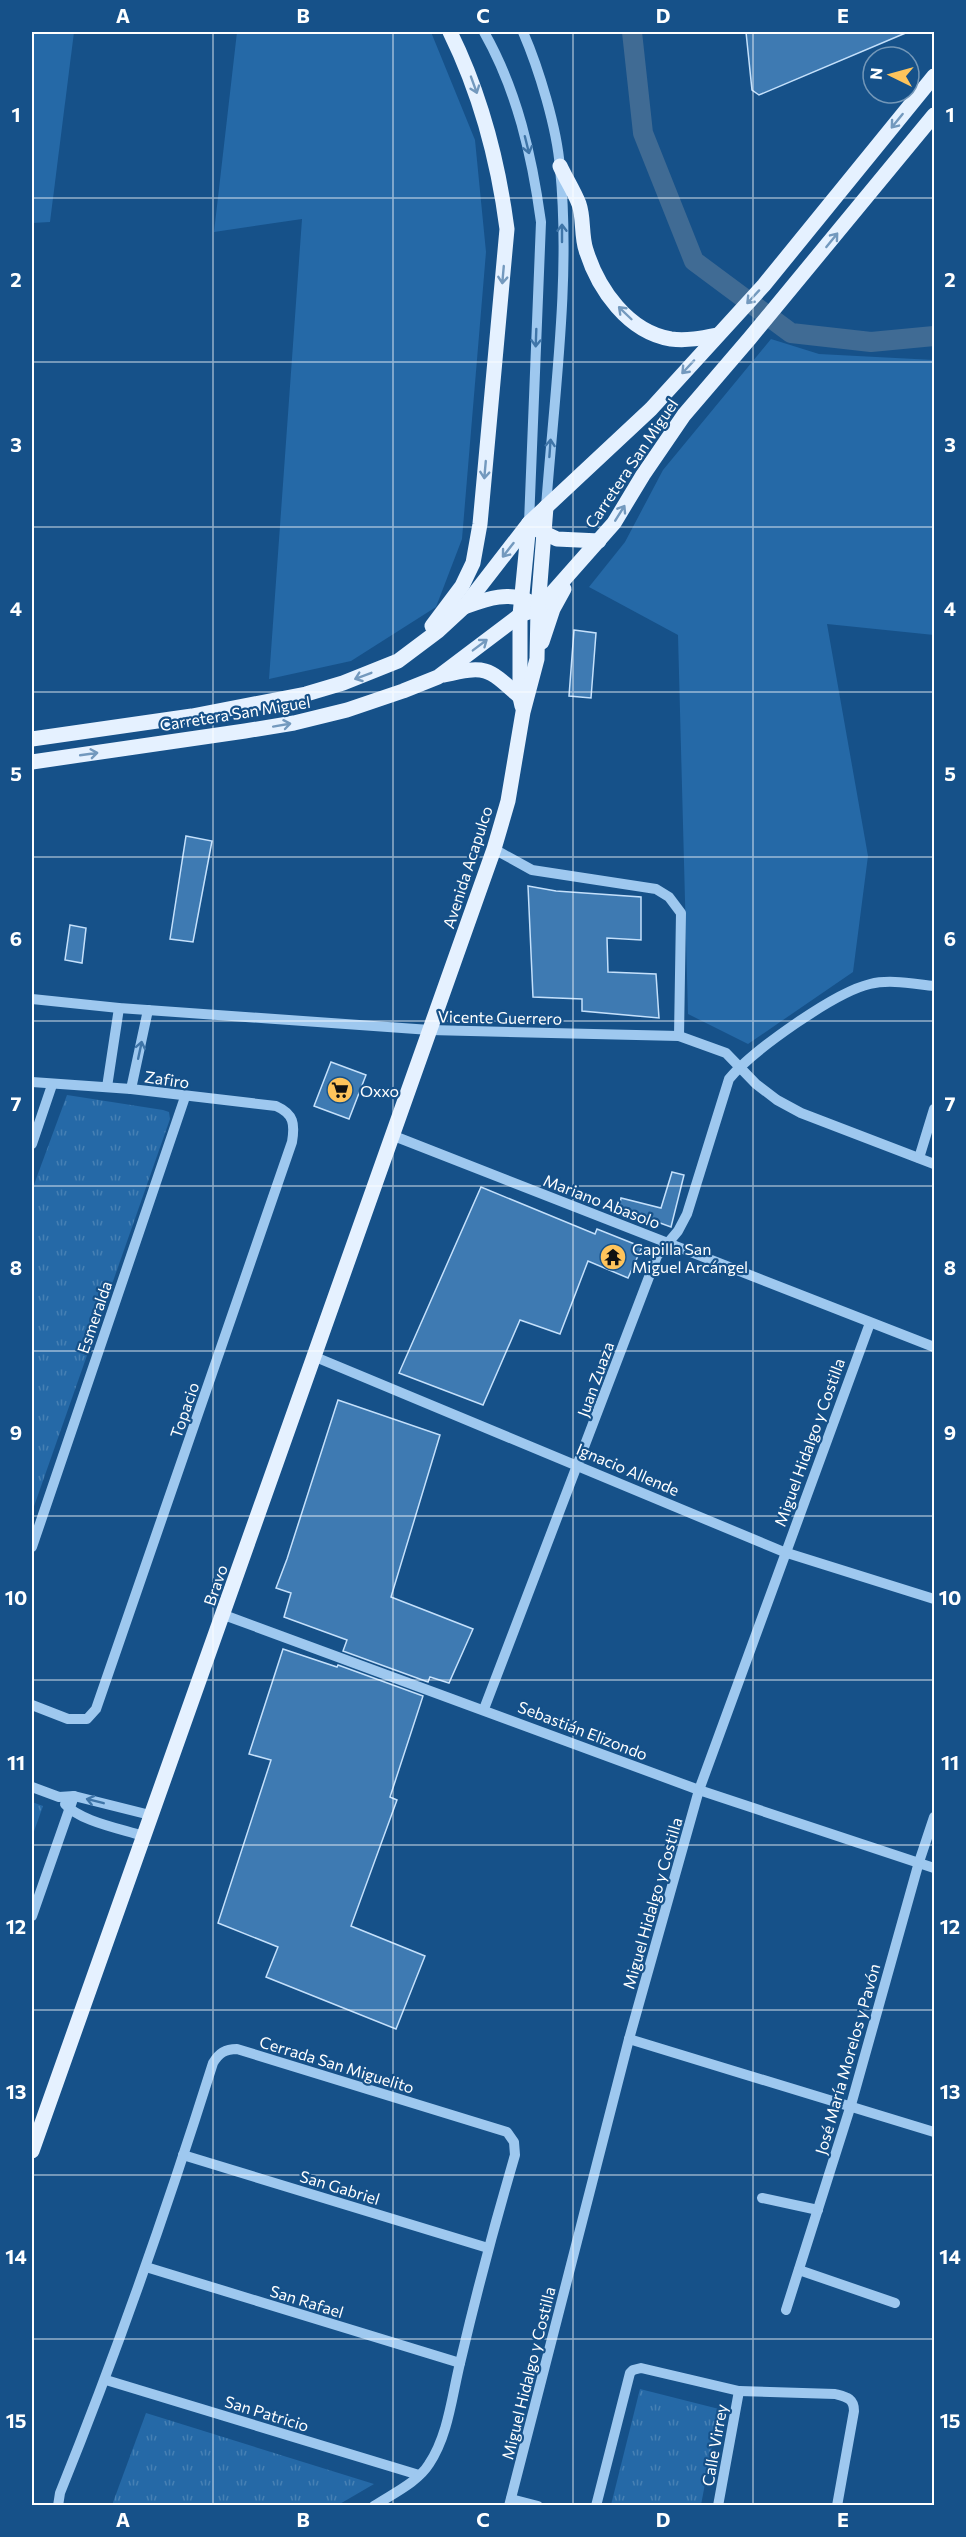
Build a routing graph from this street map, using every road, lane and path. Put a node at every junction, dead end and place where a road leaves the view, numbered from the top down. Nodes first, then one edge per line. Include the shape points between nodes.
1 (450, 32) edge
2 (484, 32) edge
3 (523, 32) edge
4 (934, 76) edge
5 (934, 115) edge
6 (560, 166) junction
7 (723, 329) junction
8 (546, 507) junction
9 (529, 523) junction
10 (543, 534) junction
11 (599, 541) junction
12 (577, 566) junction
13 (523, 598) junction
14 (464, 608) junction
15 (538, 609) junction
16 (520, 615) junction
17 (537, 659) junction
18 (398, 661) junction
19 (438, 676) junction
20 (521, 704) junction
21 (32, 739) edge
22 (32, 762) edge
23 (494, 849) junction
24 (934, 986) edge
25 (32, 999) edge
26 (119, 1008) junction
27 (148, 1011) junction
28 (430, 1030) junction
29 (679, 1036) junction
30 (740, 1065) junction
31 (32, 1082) edge
32 (52, 1085) junction
33 (107, 1087) junction
34 (131, 1089) junction
35 (185, 1097) junction
36 (934, 1108) edge
37 (292, 1120) joint
38 (394, 1136) junction
39 (32, 1144) edge
40 (919, 1158) junction
41 (934, 1164) edge
42 (668, 1243) junction
43 (870, 1323) junction
44 (934, 1347) edge
45 (313, 1356) junction
46 (579, 1465) junction
47 (32, 1547) edge
48 (784, 1552) junction
49 (934, 1599) edge
50 (224, 1615) junction
51 (32, 1705) edge
52 (484, 1709) junction
53 (32, 1787) edge
54 (699, 1790) junction
55 (74, 1796) junction
56 (59, 1797) junction
57 (69, 1809) junction
58 (150, 1815) junction
59 (934, 1817) edge
60 (143, 1836) junction
61 (919, 1862) junction
62 (934, 1868) edge
63 (32, 1916) edge
64 (629, 2039) junction
65 (851, 2105) junction
66 (934, 2132) edge
67 (32, 2151) edge
68 (183, 2155) junction
69 (762, 2198) dead end
70 (818, 2210) junction
71 (488, 2247) junction
72 (146, 2267) junction
73 (799, 2270) junction
74 (896, 2303) dead end
75 (786, 2310) dead end
76 (460, 2363) junction
77 (106, 2380) junction
78 (739, 2391) junction
79 (419, 2475) junction
80 (510, 2502) edge
81 (58, 2505) edge
82 (374, 2505) edge
83 (538, 2505) edge
84 (596, 2505) edge
85 (718, 2505) edge
86 (837, 2505) edge

1 -> 18 main road via 485,114 501,181 507,229 480,524 473,563 439,619
2 -> 9 street via 518,109 535,175 541,222
3 - 6 street via 546,101
4 -> 7 main road, Carretera San Miguel
11 -> 5 main road, Carretera San Miguel via 684,415
7 -> 6 main road via 689,340 670,339 633,321 613,302 597,278 585,248 579,205
8 -> 6 street via 562,286
7 -> 8 main road, Carretera San Miguel via 651,409
8 - 9 main road, Carretera San Miguel
8 - 10 main road, Avenida Acapulco
9 - 10 main road
9 - 13 main road, Avenida Acapulco
9 -> 14 main road, Carretera San Miguel
10 - 11 main road via 557,539
10 - 15 main road, Avenida Acapulco
11 - 12 main road, Carretera San Miguel
12 - 15 main road, Carretera San Miguel
12 - 17 main road via 553,609
13 - 14 main road via 490,598
13 - 15 main road
13 - 16 main road, Avenida Acapulco
14 - 18 main road, Carretera San Miguel
15 - 16 main road, Carretera San Miguel
15 - 17 main road, Avenida Acapulco
19 -> 16 main road, Carretera San Miguel
16 - 20 main road, Avenida Acapulco
17 - 20 main road, Avenida Acapulco
18 -> 21 main road, Carretera San Miguel via 306,694 192,716
19 - 20 main road via 475,668 495,675
22 -> 19 main road, Carretera San Miguel via 294,723 403,692
20 - 23 main road, Avenida Acapulco via 508,801
23 - 28 main road, Avenida Acapulco
23 - 29 street via 532,870 656,889 669,897 681,913
24 - 30 street via 871,983 847,992
25 - 26 street, Vicente Guerrero
26 - 27 street, Vicente Guerrero
26 - 33 street
27 - 28 street, Vicente Guerrero
34 -> 27 street
28 - 29 street, Vicente Guerrero
28 - 38 main road, Bravo
29 - 30 street, Vicente Guerrero via 726,1053
30 - 40 street, Vicente Guerrero via 756,1084 801,1113
30 - 42 street, Juan Zuaza via 729,1079 687,1214
31 - 32 street, Zafiro
32 - 33 street, Zafiro
32 - 39 street
33 - 34 street, Zafiro
34 - 35 street, Zafiro
35 - 37 street, Zafiro via 276,1106
35 - 47 street, Esmeralda
36 - 40 street
37 - 51 street, Topacio via 292,1142 96,1709 87,1719 75,1720
38 - 42 street, Mariano Abasolo
38 - 45 main road, Bravo
40 - 41 street, Vicente Guerrero
42 - 43 street, Mariano Abasolo via 843,1309
42 - 46 street, Juan Zuaza via 657,1256
43 - 44 street, Mariano Abasolo
43 - 48 street, Miguel Hidalgo y Costilla
45 - 46 street, Ignacio Allende
45 - 50 main road, Bravo
46 - 48 street, Ignacio Allende
46 - 52 street, Juan Zuaza
48 - 49 street, Ignacio Allende
48 - 54 street, Miguel Hidalgo y Costilla
50 - 52 street, Sebastián Elizondo
50 - 58 main road, Bravo
52 - 54 street, Sebastián Elizondo
53 - 56 street
54 - 61 street, Sebastián Elizondo
54 - 64 street, Miguel Hidalgo y Costilla
55 - 56 street
55 - 57 street
58 -> 55 street
56 - 57 street
57 - 60 street
57 - 63 street
58 - 60 main road, Bravo
59 - 61 street, José María Morelos y Pavón
60 - 67 main road, Bravo
61 - 62 street, Sebastián Elizondo
61 - 65 street, José María Morelos y Pavón
64 - 65 street
64 - 80 street, Miguel Hidalgo y Costilla
65 - 66 street
65 - 70 street, José María Morelos y Pavón
68 - 71 street, San Gabriel
68 - 71 street, Cerrada San Miguelito via 213,2063 223,2052 237,2049 507,2132 514,2142 515,2155
68 - 72 street, Cerrada San Miguelito
69 - 70 street
70 - 73 street, José María Morelos y Pavón
71 - 76 street, Cerrada San Miguelito
72 - 76 street, San Rafael
72 - 77 street, Cerrada San Miguelito
73 - 74 street
73 - 75 street, José María Morelos y Pavón
76 - 79 street, Cerrada San Miguelito via 453,2401 436,2450
77 - 79 street, San Patricio
77 - 81 street, Cerrada San Miguelito
78 - 84 street via 645,2368 633,2370
78 - 85 street, Calle Virrey
78 - 86 street via 835,2394 850,2398 854,2410
79 - 82 street, Cerrada San Miguelito
80 - 83 street

